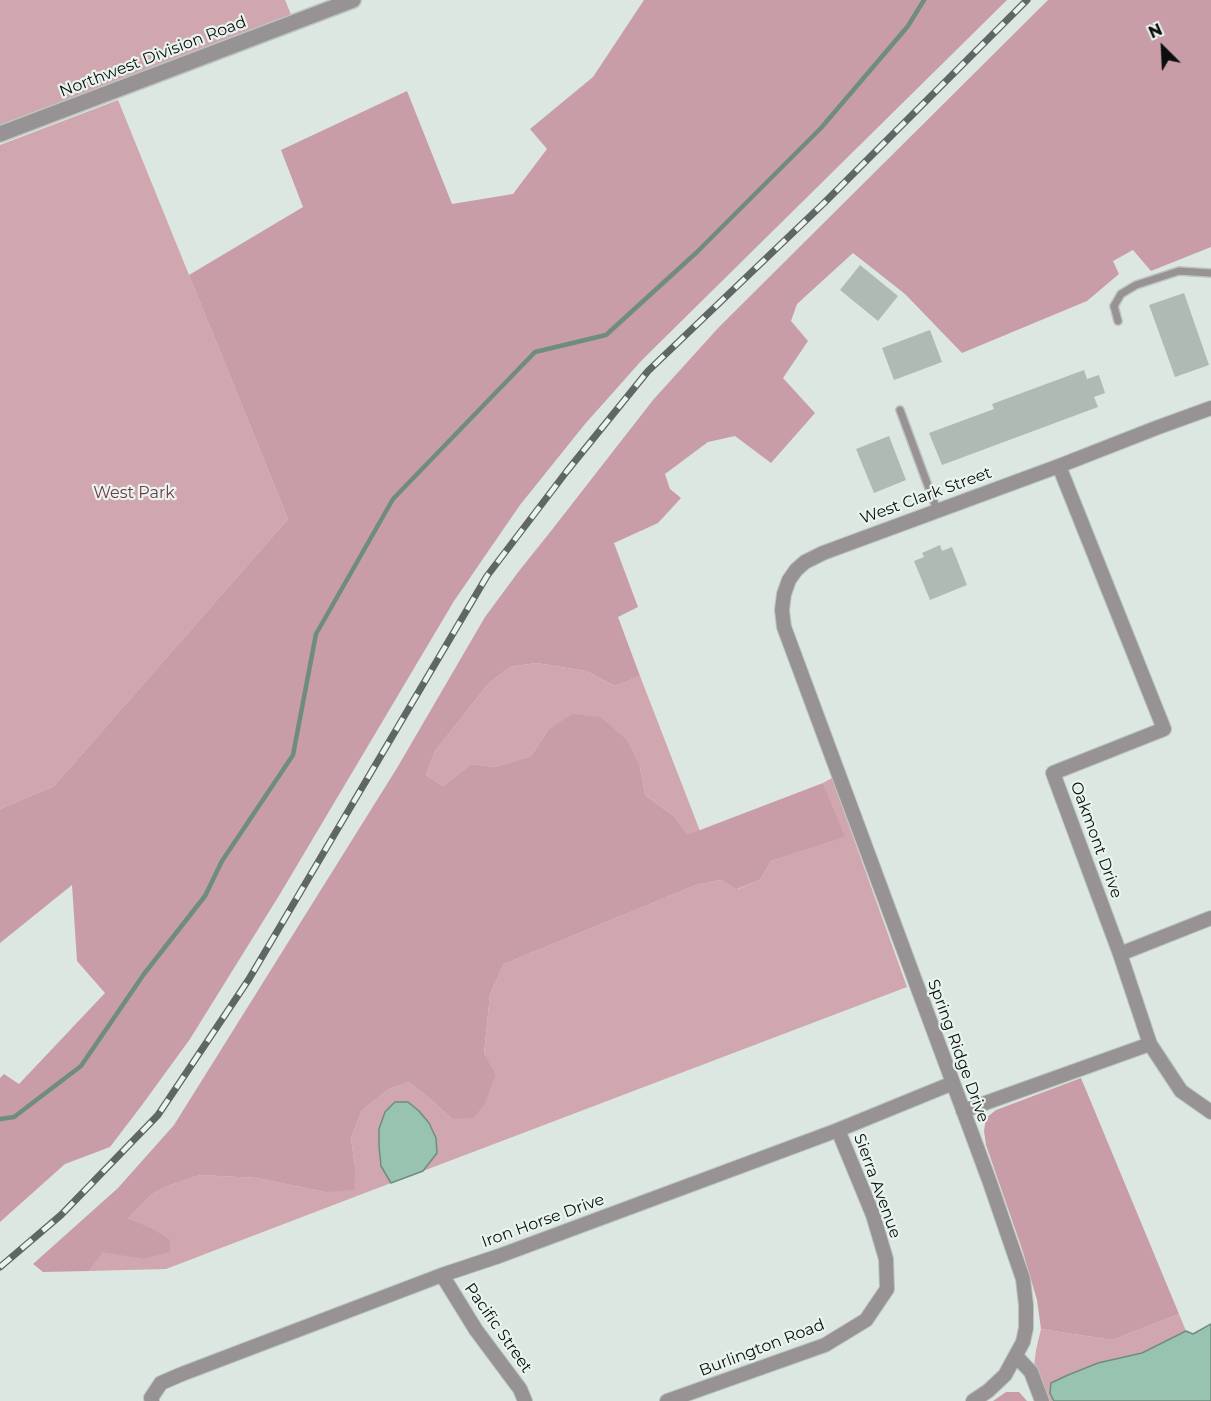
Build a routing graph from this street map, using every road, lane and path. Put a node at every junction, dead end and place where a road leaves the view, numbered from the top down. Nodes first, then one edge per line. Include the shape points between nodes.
1 (353, 0) edge
2 (0, 134) edge
3 (1211, 273) edge
4 (1118, 321) dead end
5 (1211, 408) edge
6 (900, 410) dead end
7 (1059, 466) junction
8 (937, 510) junction
9 (814, 711) joint
10 (1211, 918) edge
11 (1120, 954) junction
12 (1150, 1044) junction
13 (953, 1083) junction
14 (963, 1112) junction
15 (1211, 1112) edge
16 (838, 1130) junction
17 (442, 1275) junction
18 (866, 1320) joint
19 (1016, 1356) junction
20 (152, 1400) edge
21 (525, 1401) edge
22 (668, 1401) edge
23 (973, 1401) edge
24 (1042, 1401) edge

1 - 2 street, Northwest Division Road
3 - 4 lane via 1179,271 1136,285 1121,294 1114,306
5 - 7 street, West Clark Street
6 - 8 lane
7 - 8 street, West Clark Street
7 - 11 street, Oakmont Drive via 1164,729 1053,773
8 - 9 street, West Clark Street via 823,552 805,562 789,580 784,594 783,627
9 - 13 street, Spring Ridge Drive
10 - 11 street
11 - 12 street, Oakmont Drive
12 - 14 street
12 - 15 street, Oakmont Drive via 1181,1091
13 - 14 street, Spring Ridge Drive
13 - 16 street, Iron Horse Drive
14 - 19 street, Spring Ridge Drive via 1023,1279 1026,1328
16 - 17 street, Iron Horse Drive
16 - 18 street, Sierra Avenue via 873,1215 886,1259 887,1289
17 - 20 street, Iron Horse Drive via 161,1383
17 - 21 street, Pacific Street
18 - 22 street, Burlington Road via 825,1345
19 - 23 street, Spring Ridge Drive via 1005,1375
19 - 24 street via 1031,1372

